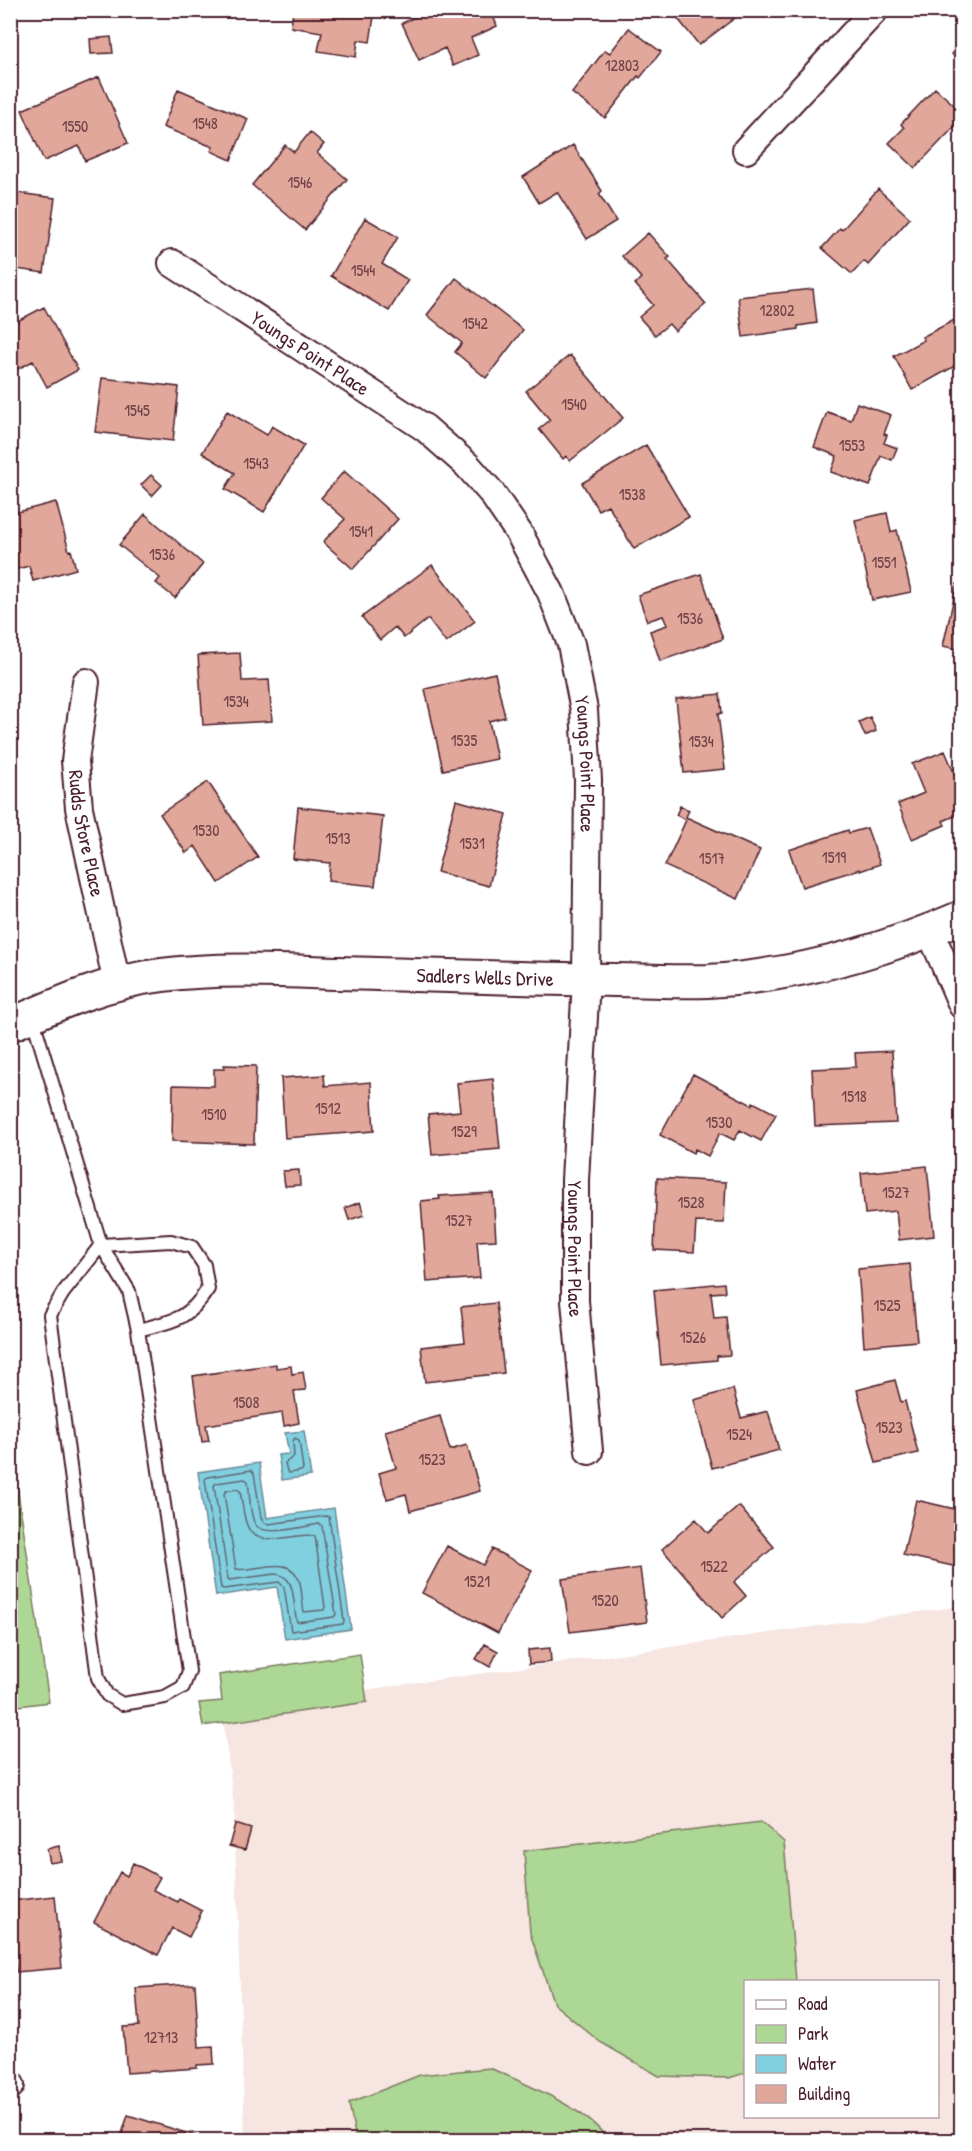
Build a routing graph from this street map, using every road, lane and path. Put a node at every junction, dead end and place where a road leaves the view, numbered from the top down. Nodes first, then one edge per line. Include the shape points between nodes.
1 (875, 10) edge
2 (746, 150) dead end
3 (172, 263) dead end
4 (86, 681) dead end
5 (962, 917) edge
6 (930, 931) junction
7 (586, 980) junction
8 (117, 984) junction
9 (962, 1005) edge
10 (21, 1020) edge
11 (101, 1245) junction
12 (138, 1330) junction
13 (589, 1451) dead end

1 - 2 street
3 - 7 street, Youngs Point Place via 425,428 467,465 519,532 551,593 571,644 584,710 588,780
4 - 8 street, Rudds Store Place via 75,761 79,808
5 - 6 street, Sadlers Wells Drive
6 - 7 street, Sadlers Wells Drive via 850,958 781,973 708,981
6 - 9 street
7 - 8 street, Sadlers Wells Drive via 221,971 161,975
7 - 13 street, Youngs Point Place via 575,1180 575,1301
8 - 10 street, Sadlers Wells Drive
10 - 11 lane
11 - 12 lane via 129,1291
11 - 12 lane via 171,1241 192,1247 204,1265 208,1289 197,1306 176,1321
11 - 12 lane via 50,1315 98,1678 107,1695 122,1704 165,1697 183,1687 189,1671

